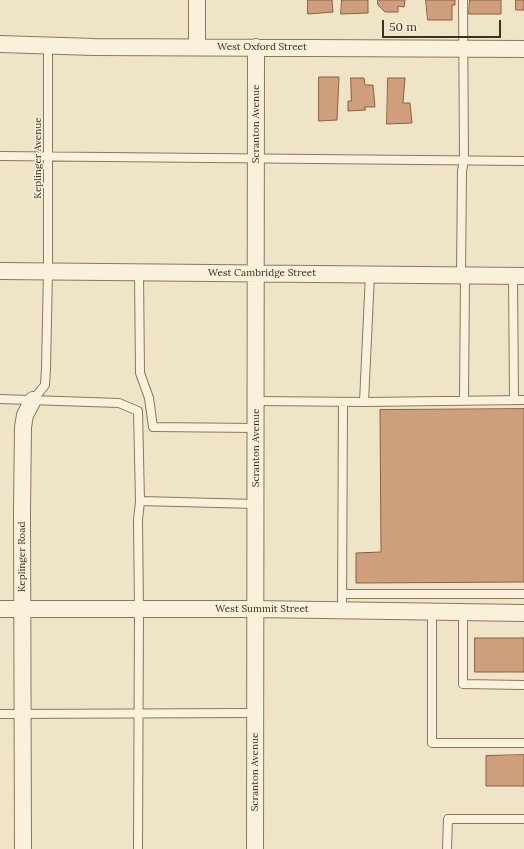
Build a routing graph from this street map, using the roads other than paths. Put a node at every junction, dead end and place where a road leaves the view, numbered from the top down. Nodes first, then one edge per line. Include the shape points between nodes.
1 (197, 0) edge
2 (463, 0) edge
3 (0, 44) edge
4 (48, 45) junction
5 (197, 47) junction
6 (256, 47) junction
7 (464, 49) junction
8 (524, 49) edge
9 (0, 156) edge
10 (48, 156) junction
11 (256, 159) junction
12 (464, 160) junction
13 (524, 161) edge
14 (0, 271) edge
15 (48, 272) junction
16 (139, 272) junction
17 (256, 272) junction
18 (370, 274) junction
19 (463, 275) junction
20 (519, 276) edge
21 (0, 399) edge
22 (33, 400) junction
23 (464, 400) junction
24 (514, 400) junction
25 (524, 400) edge
26 (256, 401) junction
27 (343, 402) junction
28 (364, 402) junction
29 (256, 428) junction
30 (140, 501) junction
31 (256, 504) junction
32 (342, 594) junction
33 (524, 594) edge
34 (0, 609) edge
35 (22, 609) junction
36 (139, 609) junction
37 (255, 609) junction
38 (342, 610) junction
39 (432, 611) junction
40 (463, 612) junction
41 (524, 613) edge
42 (524, 685) edge
43 (138, 713) junction
44 (255, 713) junction
45 (0, 714) edge
46 (22, 714) junction
47 (524, 743) edge
48 (524, 819) edge
49 (23, 849) edge
50 (138, 849) edge
51 (255, 849) edge
52 (448, 849) edge

1 - 5 street
2 - 7 lane
3 - 4 street, West Oxford Street
4 - 5 street, West Oxford Street
4 - 10 lane, Keplinger Avenue
5 - 6 street, West Oxford Street
6 - 7 street, West Oxford Street
6 - 11 street, Scranton Avenue
7 - 8 street, West Oxford Street
7 - 12 lane
9 - 10 lane
10 - 11 lane
10 - 15 lane, Keplinger Avenue
11 - 12 lane
11 - 17 street, Scranton Avenue
12 - 13 lane
12 - 19 lane
14 - 15 street, West Cambridge Street
15 - 16 street, West Cambridge Street
15 - 22 lane, Keplinger Road via 45,385
16 - 17 street, West Cambridge Street
16 - 29 lane via 140,373 149,398 153,427
17 - 18 street, West Cambridge Street
17 - 26 street, Scranton Avenue
18 - 19 street, West Cambridge Street
18 - 28 lane
19 - 20 street, West Cambridge Street
19 - 23 lane
20 - 24 lane
21 - 22 lane
22 - 30 lane via 119,403 138,411
22 - 35 street, Keplinger Road via 25,415 23,427
23 - 24 lane
23 - 28 lane
24 - 25 lane
26 - 27 lane
26 - 29 street, Scranton Avenue
27 - 28 lane
27 - 32 lane
29 - 31 street, Scranton Avenue
30 - 31 lane
30 - 36 lane
31 - 37 street, Scranton Avenue
32 - 33 lane
32 - 38 lane
34 - 35 street, West Summit Street
35 - 36 street, West Summit Street
35 - 46 street, Keplinger Road
36 - 37 street, West Summit Street
36 - 43 lane
37 - 38 street, West Summit Street
37 - 44 street, Scranton Avenue
38 - 39 street, West Summit Street
39 - 40 street, West Summit Street
39 - 47 lane via 432,743
40 - 41 street, West Summit Street
40 - 42 lane via 463,684
43 - 44 lane
43 - 46 lane
43 - 50 lane
44 - 51 street, Scranton Avenue
45 - 46 lane
46 - 49 street, Keplinger Road
48 - 52 lane via 448,819

